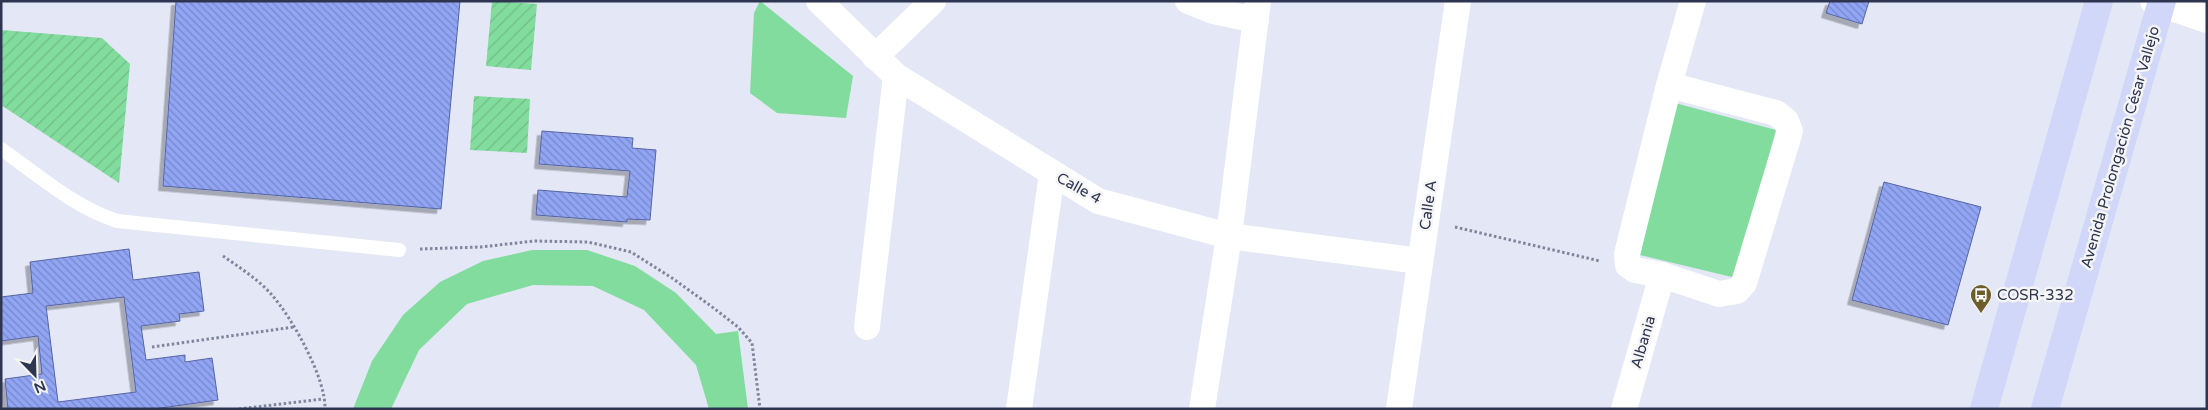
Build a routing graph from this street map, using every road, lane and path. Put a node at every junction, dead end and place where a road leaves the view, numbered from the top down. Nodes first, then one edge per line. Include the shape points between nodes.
1 (819, 1) edge
2 (933, 1) edge
3 (1188, 1) edge
4 (1458, 1) edge
5 (1693, 1) edge
6 (2099, 1) edge
7 (2159, 2) edge
8 (1257, 11) edge
9 (2207, 20) edge
10 (875, 57) junction
11 (896, 76) junction
12 (1669, 85) junction
13 (1, 149) edge
14 (1052, 173) junction
15 (1426, 220) junction
16 (1229, 236) junction
17 (400, 250) joint
18 (218, 252) dead end
19 (1420, 260) junction
20 (1628, 265) junction
21 (1662, 276) junction
22 (294, 327) junction
23 (867, 328) dead end
24 (152, 347) dead end
25 (323, 399) junction
26 (239, 409) edge
27 (325, 409) edge
28 (760, 409) edge
29 (1019, 409) edge
30 (1202, 409) edge
31 (1399, 409) edge
32 (1624, 409) edge
33 (1984, 409) edge
34 (2045, 409) edge

1 - 10 street, Calle 4
2 - 10 street
3 - 8 street via 1214,11
4 - 15 street, Calle A
5 - 12 street
6 - 33 main road
7 - 9 street
7 - 34 main road, Avenida Prolongación César Vallejo
8 - 16 street
10 - 11 street, Calle 4
11 - 14 street, Calle 4
11 - 23 street
12 - 20 street via 1627,254
12 - 21 street via 1776,113 1786,121 1790,131 1744,283 1737,291 1719,294
13 - 17 lane via 76,201 117,221
14 - 16 street, Calle 4 via 1098,201
14 - 29 street
15 - 19 street, Calle A
15 - 20 path
16 - 19 street, Calle 4
16 - 30 street
17 - 28 path via 481,248 534,241 588,242 630,252 711,306 752,343
18 - 22 path via 271,294
19 - 31 street, Calle A
20 - 21 street via 1635,270
21 - 32 street, Albania
22 - 24 path
22 - 25 path via 315,370
25 - 26 path
25 - 27 path

